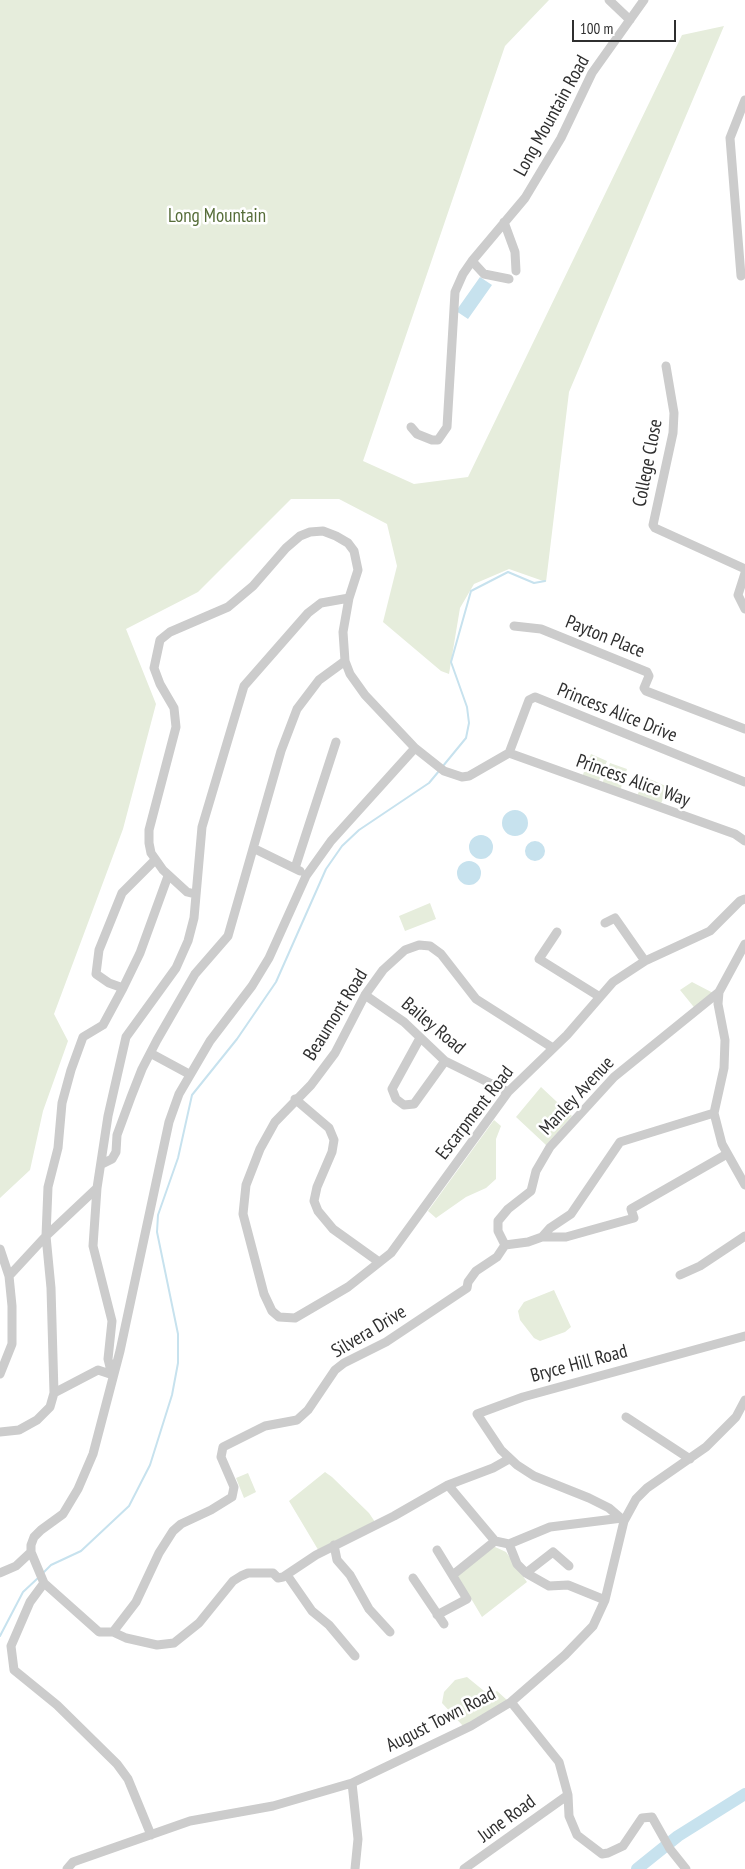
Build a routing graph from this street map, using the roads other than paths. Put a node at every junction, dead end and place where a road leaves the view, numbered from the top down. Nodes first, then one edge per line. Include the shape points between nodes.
1 (609, 0) edge
2 (644, 0) edge
3 (630, 20) junction
4 (745, 100) edge
5 (504, 222) junction
6 (472, 261) junction
7 (516, 271) dead end
8 (740, 276) dead end
9 (509, 279) dead end
10 (666, 366) dead end
11 (412, 427) dead end
12 (745, 571) edge
13 (350, 598) junction
14 (745, 609) edge
15 (514, 626) dead end
16 (345, 661) junction
17 (745, 729) edge
18 (336, 742) dead end
19 (415, 748) junction
20 (508, 753) junction
21 (745, 782) edge
22 (745, 841) edge
23 (255, 849) junction
24 (155, 860) junction
25 (295, 868) junction
26 (168, 876) junction
27 (306, 876) junction
28 (195, 894) junction
29 (745, 899) edge
30 (605, 923) dead end
31 (557, 932) dead end
32 (745, 944) edge
33 (645, 961) junction
34 (123, 988) junction
35 (719, 992) junction
36 (365, 995) junction
37 (600, 997) junction
38 (420, 1038) junction
39 (553, 1048) junction
40 (152, 1054) junction
41 (445, 1061) junction
42 (189, 1074) junction
43 (508, 1092) junction
44 (295, 1099) junction
45 (714, 1113) junction
46 (727, 1154) junction
47 (102, 1164) junction
48 (745, 1185) edge
49 (97, 1188) junction
50 (46, 1236) junction
51 (745, 1236) edge
52 (542, 1237) junction
53 (504, 1245) junction
54 (0, 1249) edge
55 (379, 1262) junction
56 (680, 1275) dead end
57 (9, 1276) junction
58 (286, 1318) joint
59 (745, 1336) edge
60 (0, 1374) edge
61 (112, 1375) junction
62 (54, 1392) junction
63 (745, 1400) edge
64 (626, 1417) dead end
65 (0, 1432) edge
66 (508, 1459) junction
67 (690, 1459) junction
68 (448, 1485) junction
69 (623, 1520) junction
70 (495, 1541) junction
71 (509, 1544) junction
72 (334, 1545) junction
73 (437, 1550) dead end
74 (30, 1552) junction
75 (569, 1566) dead end
76 (0, 1573) edge
77 (526, 1573) junction
78 (454, 1574) junction
79 (287, 1575) junction
80 (413, 1578) dead end
81 (43, 1580) junction
82 (604, 1600) junction
83 (437, 1615) junction
84 (444, 1624) dead end
85 (113, 1632) junction
86 (390, 1632) dead end
87 (355, 1656) dead end
88 (511, 1702) junction
89 (352, 1783) junction
90 (568, 1795) junction
91 (151, 1835) junction
92 (67, 1869) edge
93 (355, 1869) edge
94 (464, 1869) edge
95 (686, 1869) edge

1 - 3 street
2 - 3 street, Long Mountain Road
3 - 5 street, Long Mountain Road via 592,73 561,138 525,198
4 - 8 street via 730,138
5 - 6 street, Long Mountain Road
5 - 7 street via 515,252
6 - 9 street via 484,274
6 - 11 street, Long Mountain Road via 455,292 447,427 438,440 417,434
10 - 12 street, College Close via 674,413 673,433 653,525
12 - 14 street via 738,595
13 - 16 street via 343,632
13 - 24 street via 358,570 354,551 336,536 323,531 310,532 286,548 253,586 228,607 170,632 160,640 154,668 174,708 176,727 149,830 149,843
13 - 28 street via 321,603 308,613 244,686 202,827
15 - 17 street, Payton Place via 540,629 647,672 646,691
16 - 19 street via 365,696
16 - 23 street via 319,680 297,709 276,768
18 - 25 street
19 - 20 street via 441,769 462,777
19 - 27 street via 331,840
20 - 21 street, Princess Alice Drive via 529,700 535,697
20 - 22 street, Princess Alice Way via 735,834
23 - 25 street
23 - 40 street via 228,936 195,974
24 - 26 street
24 - 34 street via 122,893 99,950 96,974
25 - 27 street
26 - 28 street via 186,892
26 - 34 street via 140,953
27 - 42 street via 269,958
28 - 47 street via 194,918 176,968 126,1037 108,1116
29 - 33 street, Escarpment Road via 710,931
30 - 33 street via 615,918
31 - 37 street via 539,959
32 - 35 street
33 - 37 street, Escarpment Road via 613,982
34 - 50 street via 103,1026 83,1037 71,1070 48,1186
35 - 45 street via 725,1040 724,1068
35 - 53 street, Manley Avenue via 614,1077 550,1147 536,1171 531,1191 498,1221 498,1232
36 - 38 street, Bailey Road via 382,1005
36 - 39 street, Beaumont Road via 383,970 405,950 419,945 430,946 441,954 476,999
36 - 44 street, Beaumont Road via 335,1053 311,1085
37 - 39 street, Escarpment Road
38 - 41 street, Bailey Road
38 - 41 street via 392,1089 396,1099 404,1105 414,1104
39 - 43 street, Escarpment Road
40 - 42 street
40 - 47 street via 131,1096 117,1135 116,1152 112,1159
41 - 43 street, Bailey Road
42 - 61 street via 169,1122 120,1351
43 - 55 street, Escarpment Road via 413,1225 391,1253
44 - 55 street via 329,1128 334,1140 317,1187 314,1201 318,1211 333,1229
44 - 58 street, Beaumont Road via 275,1122 260,1149 246,1185 243,1214 264,1294 272,1311
45 - 46 street
45 - 52 street via 620,1142 571,1214
46 - 48 street
46 - 52 street via 631,1209 634,1218 566,1237
47 - 49 street
49 - 50 street
49 - 61 street via 92,1246 112,1321 108,1359
50 - 57 street
50 - 62 street
51 - 56 street via 700,1266
52 - 53 street
53 - 85 street, Silvera Drive via 497,1257 476,1271 467,1288 386,1342 335,1370 308,1410 297,1420 265,1426 223,1447 221,1457 234,1488 232,1496 174,1531 159,1553 136,1602
54 - 57 street
55 - 58 street, Escarpment Road via 324,1302 295,1318
57 - 60 street via 12,1344
59 - 66 street, Bryce Hill Road via 479,1412 477,1416
61 - 62 street via 98,1370
61 - 74 street via 93,1454 78,1490 62,1514 34,1537
62 - 65 street via 50,1407 37,1420 19,1430
63 - 67 street, August Town Road via 736,1417
64 - 67 street
66 - 68 street
66 - 69 street via 534,1476 589,1498
67 - 69 street, August Town Road via 647,1488
68 - 70 street
68 - 72 street
69 - 71 street via 550,1527
69 - 82 street, August Town Road
70 - 71 street
70 - 78 street
71 - 77 street via 517,1564
72 - 79 street
72 - 86 street via 337,1560 350,1575 369,1609
73 - 78 street
74 - 76 street via 16,1566
74 - 81 street
75 - 77 street via 553,1552
77 - 82 street via 549,1586 568,1585
78 - 83 street via 467,1599
79 - 85 street via 280,1578 273,1573 248,1573 232,1581 199,1623 174,1643 157,1645
79 - 87 street via 312,1610
80 - 83 street
81 - 85 street via 99,1632
81 - 91 street via 11,1646 14,1670 57,1705 117,1764 132,1788
82 - 88 street, August Town Road via 594,1626
83 - 84 street
88 - 89 street, August Town Road via 477,1723
88 - 90 street via 559,1762
89 - 91 street, August Town Road via 273,1806 190,1821
89 - 93 street via 358,1839
90 - 94 street, June Road
90 - 95 street via 569,1816 577,1835 602,1854 623,1846 642,1818 647,1816 658,1825
91 - 92 street, August Town Road via 74,1862

